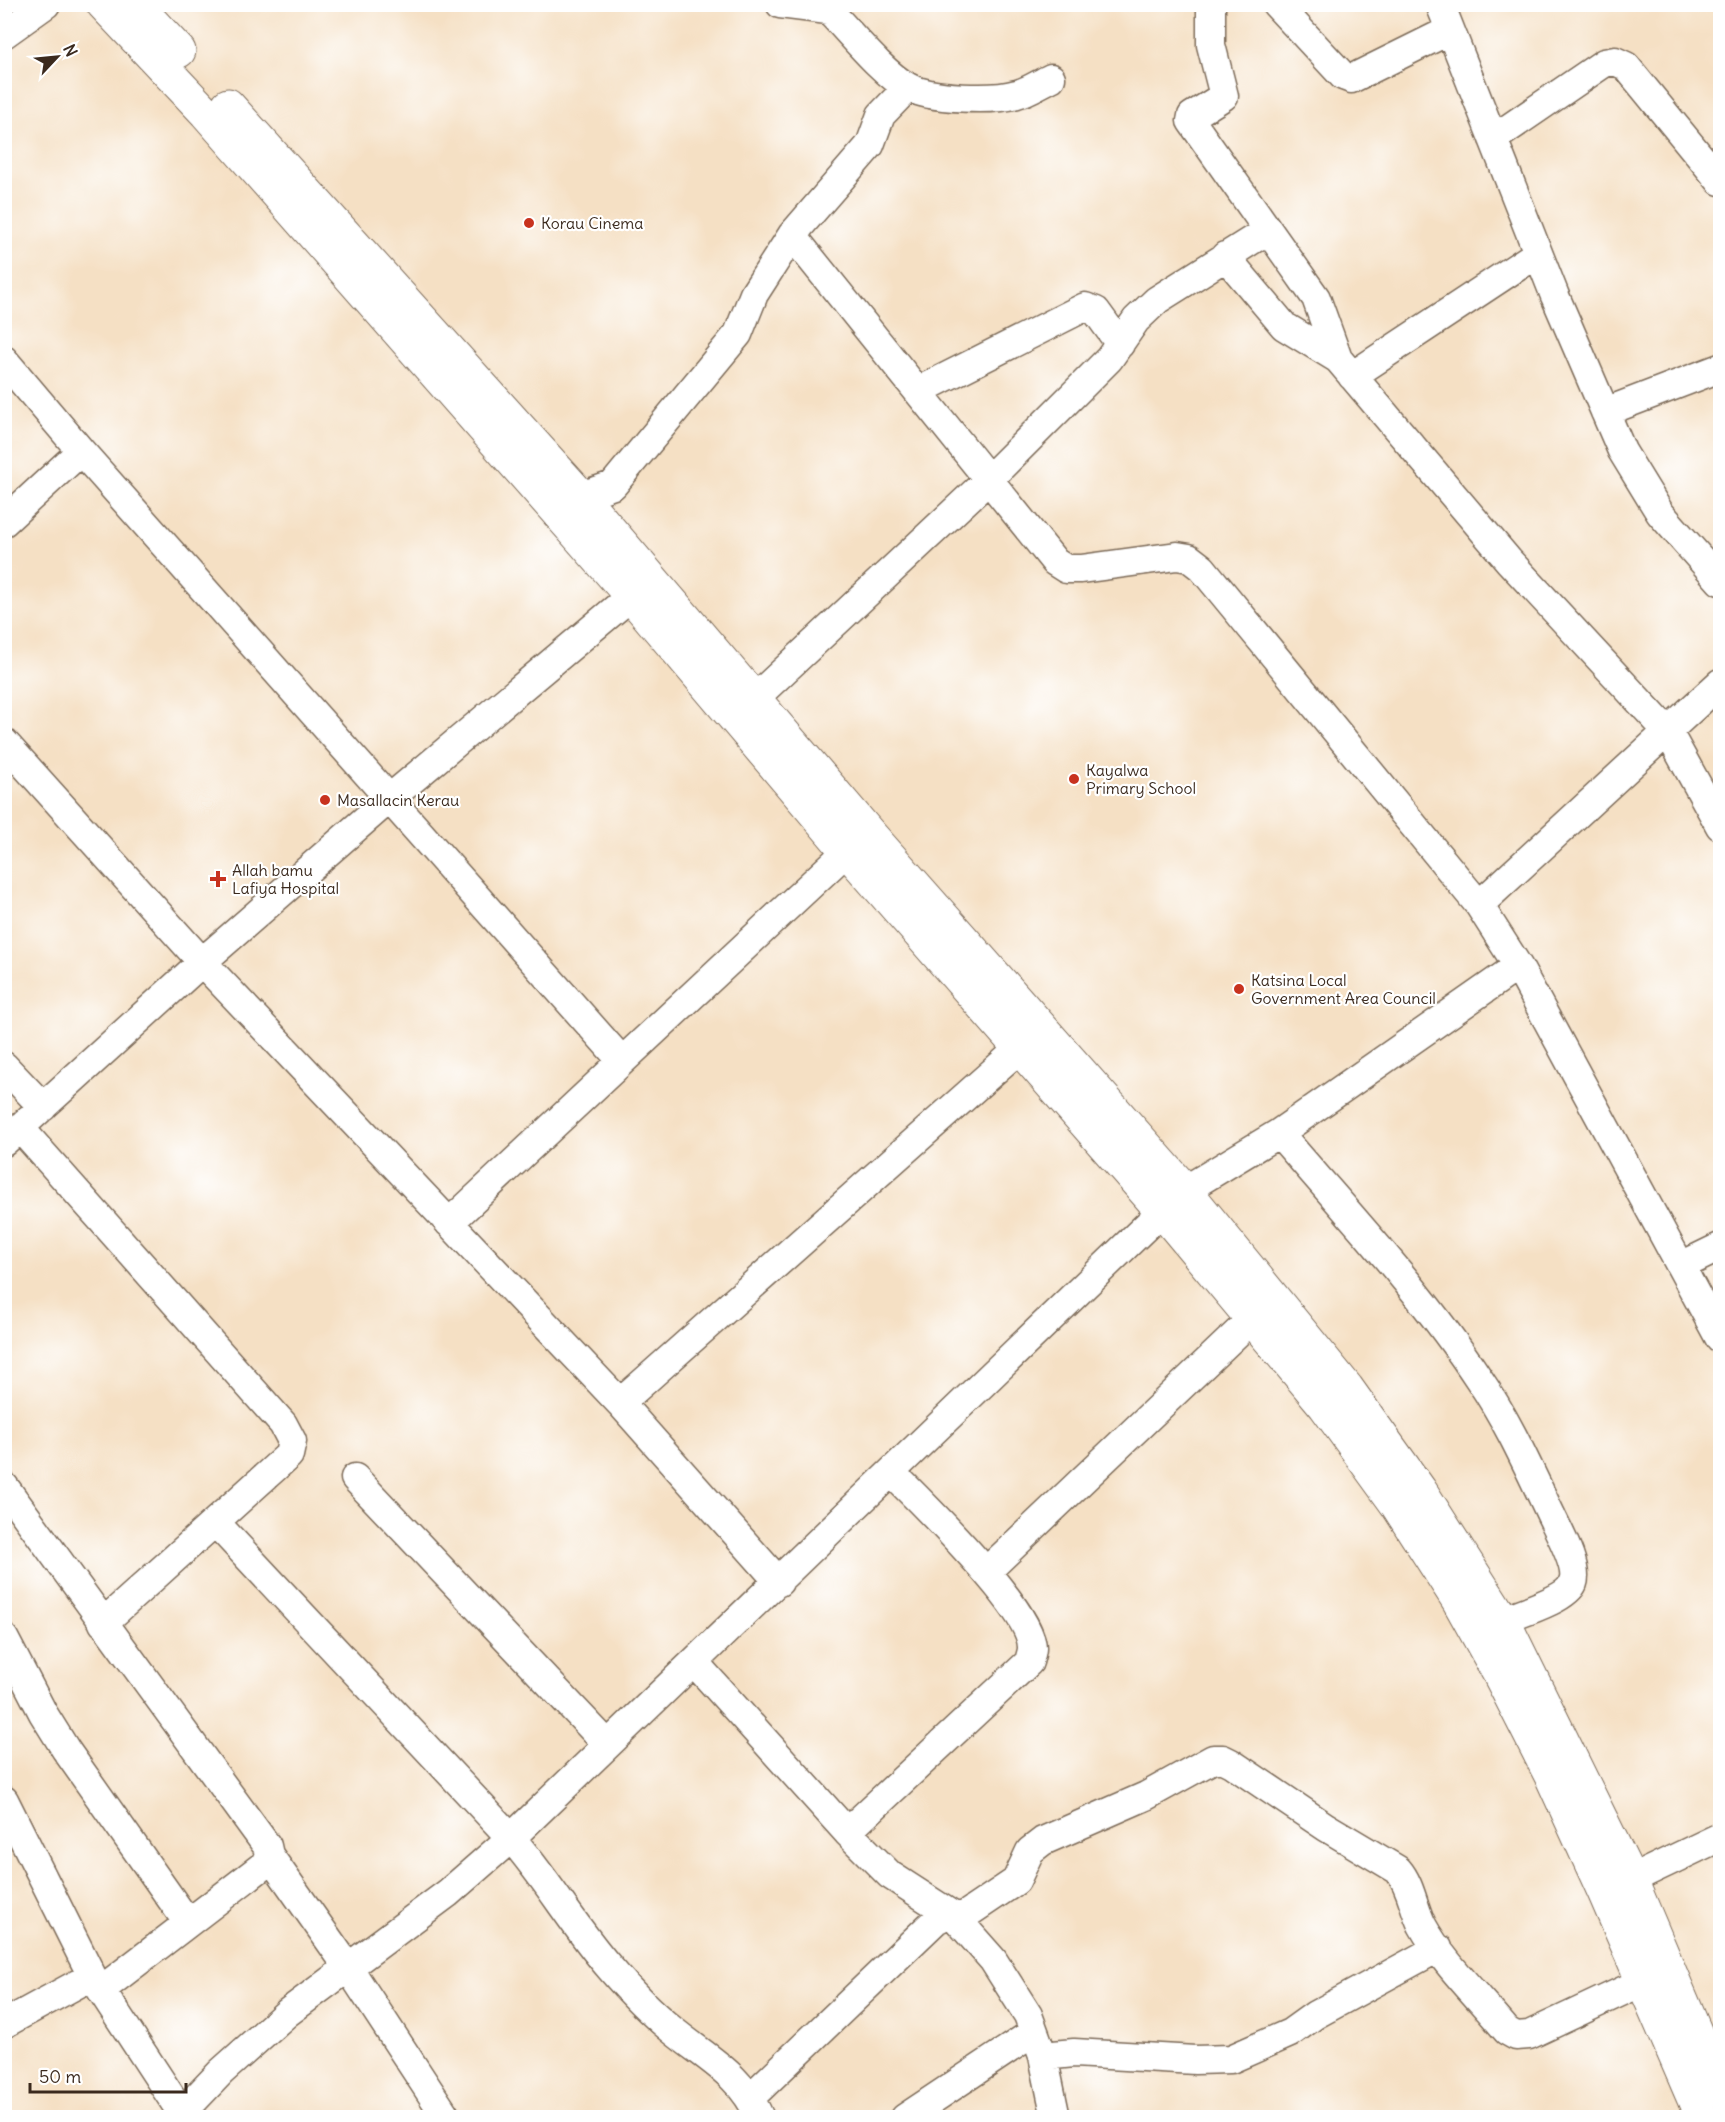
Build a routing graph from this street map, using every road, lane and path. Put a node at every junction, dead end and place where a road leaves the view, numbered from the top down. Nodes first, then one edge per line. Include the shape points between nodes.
1 (21, 4) edge
2 (46, 4) edge
3 (103, 4) edge
4 (135, 4) edge
5 (780, 4) edge
6 (1211, 4) edge
7 (1276, 4) edge
8 (1445, 17) edge
9 (4, 27) edge
10 (4, 34) edge
11 (1051, 78) dead end
12 (908, 87) junction
13 (1493, 139) junction
14 (1720, 181) edge
15 (1268, 230) junction
16 (792, 235) junction
17 (1538, 253) junction
18 (1225, 256) junction
19 (1120, 344) junction
20 (4, 360) edge
21 (1345, 368) junction
22 (1719, 371) edge
23 (918, 391) junction
24 (1605, 412) junction
25 (81, 451) junction
26 (988, 479) junction
27 (581, 496) junction
28 (4, 522) edge
29 (1720, 581) edge
30 (631, 597) junction
31 (1720, 683) edge
32 (755, 698) junction
33 (1668, 732) junction
34 (4, 742) edge
35 (388, 799) junction
36 (1720, 826) edge
37 (847, 851) junction
38 (1479, 905) junction
39 (202, 962) junction
40 (1518, 966) junction
41 (1021, 1047) junction
42 (622, 1061) junction
43 (4, 1066) edge
44 (43, 1107) junction
45 (1279, 1133) junction
46 (12, 1135) edge
47 (1174, 1200) junction
48 (449, 1223) junction
49 (1720, 1247) edge
50 (1681, 1266) junction
51 (1252, 1319) junction
52 (1720, 1339) edge
53 (620, 1403) junction
54 (892, 1473) junction
55 (355, 1478) dead end
56 (4, 1486) edge
57 (215, 1522) junction
58 (987, 1571) junction
59 (779, 1582) junction
60 (1503, 1620) junction
61 (103, 1623) junction
62 (4, 1638) edge
63 (694, 1662) junction
64 (607, 1744) junction
65 (4, 1800) edge
66 (847, 1832) junction
67 (1720, 1837) edge
68 (511, 1838) junction
69 (269, 1855) junction
70 (1618, 1886) junction
71 (955, 1917) junction
72 (188, 1923) junction
73 (1438, 1948) junction
74 (348, 1967) junction
75 (1642, 1982) junction
76 (97, 1983) junction
77 (4, 2024) edge
78 (1039, 2044) junction
79 (1720, 2090) edge
80 (756, 2108) edge
81 (181, 2116) edge
82 (447, 2118) edge
83 (905, 2118) edge
84 (1056, 2118) edge
85 (1701, 2118) edge

1 - 9 street
2 - 10 street
3 - 30 main road via 206,113
4 - 27 main road
5 - 12 street via 828,10
6 - 15 street via 1211,45 1224,96 1192,116 1191,121
7 - 8 street via 1343,76 1351,79
8 - 13 street
11 - 12 street via 1017,94 983,99
12 - 16 street via 881,115 870,145
13 - 14 street via 1604,63 1616,61 1626,66
13 - 17 street
15 - 18 street
15 - 21 street via 1316,298
16 - 23 street
16 - 27 street via 754,294 738,334 710,369 613,485
17 - 21 street
17 - 24 street
18 - 19 street via 1157,300 1136,320
18 - 21 street via 1284,326
19 - 23 street via 1096,311 1084,307
19 - 26 street
20 - 25 street
21 - 33 street via 1509,561
22 - 24 street
23 - 26 street
24 - 29 street via 1622,451 1660,513
25 - 28 street
25 - 35 street
26 - 32 street
26 - 38 street via 1055,562 1066,569 1177,556 1189,558 1202,568
27 - 32 main road
30 - 35 street
30 - 37 main road
31 - 33 street
32 - 47 main road
33 - 36 street
33 - 38 street
34 - 39 street
35 - 39 street
35 - 42 street
37 - 41 main road
37 - 42 street
38 - 40 street
39 - 44 street
39 - 48 street
40 - 45 street
40 - 50 street
41 - 47 main road
41 - 53 street
42 - 48 street
43 - 44 street
44 - 46 street
45 - 47 street
45 - 60 street via 1434,1316 1480,1380 1518,1445 1560,1534 1575,1570 1574,1582 1566,1593
46 - 57 street via 283,1424 292,1441 289,1455
47 - 51 main road
47 - 54 street
47 - 60 main road via 1383,1436
48 - 53 street
49 - 50 street
50 - 52 street
51 - 58 street
51 - 70 main road via 1353,1443 1458,1600 1552,1778
53 - 59 street
54 - 58 street
54 - 59 street
55 - 64 street
56 - 61 street
57 - 61 street
57 - 68 street
58 - 66 street via 1028,1632 1033,1647 1029,1662
59 - 63 street
60 - 70 main road
61 - 69 street via 267,1846
62 - 72 street via 66,1750
63 - 64 street
63 - 66 street
64 - 68 street
65 - 76 street
66 - 71 street via 890,1875
67 - 70 street
68 - 74 street via 448,1893
68 - 80 street via 610,1969 670,2029 729,2071
69 - 72 street via 265,1864
69 - 74 street
70 - 75 main road
70 - 79 main road
71 - 73 street via 964,1916 1016,1881 1030,1851 1043,1841 1146,1796 1213,1759 1223,1759 1398,1870 1405,1878 1422,1925
71 - 78 street via 993,1960 1028,2015
71 - 80 street via 936,1920
72 - 76 street
73 - 75 street via 1507,2031 1516,2036 1529,2035
73 - 78 street via 1315,2015 1290,2033 1231,2060 1074,2053
74 - 81 street via 287,2013
74 - 82 street
75 - 85 main road
76 - 77 street
76 - 81 street
78 - 83 street
78 - 84 street

